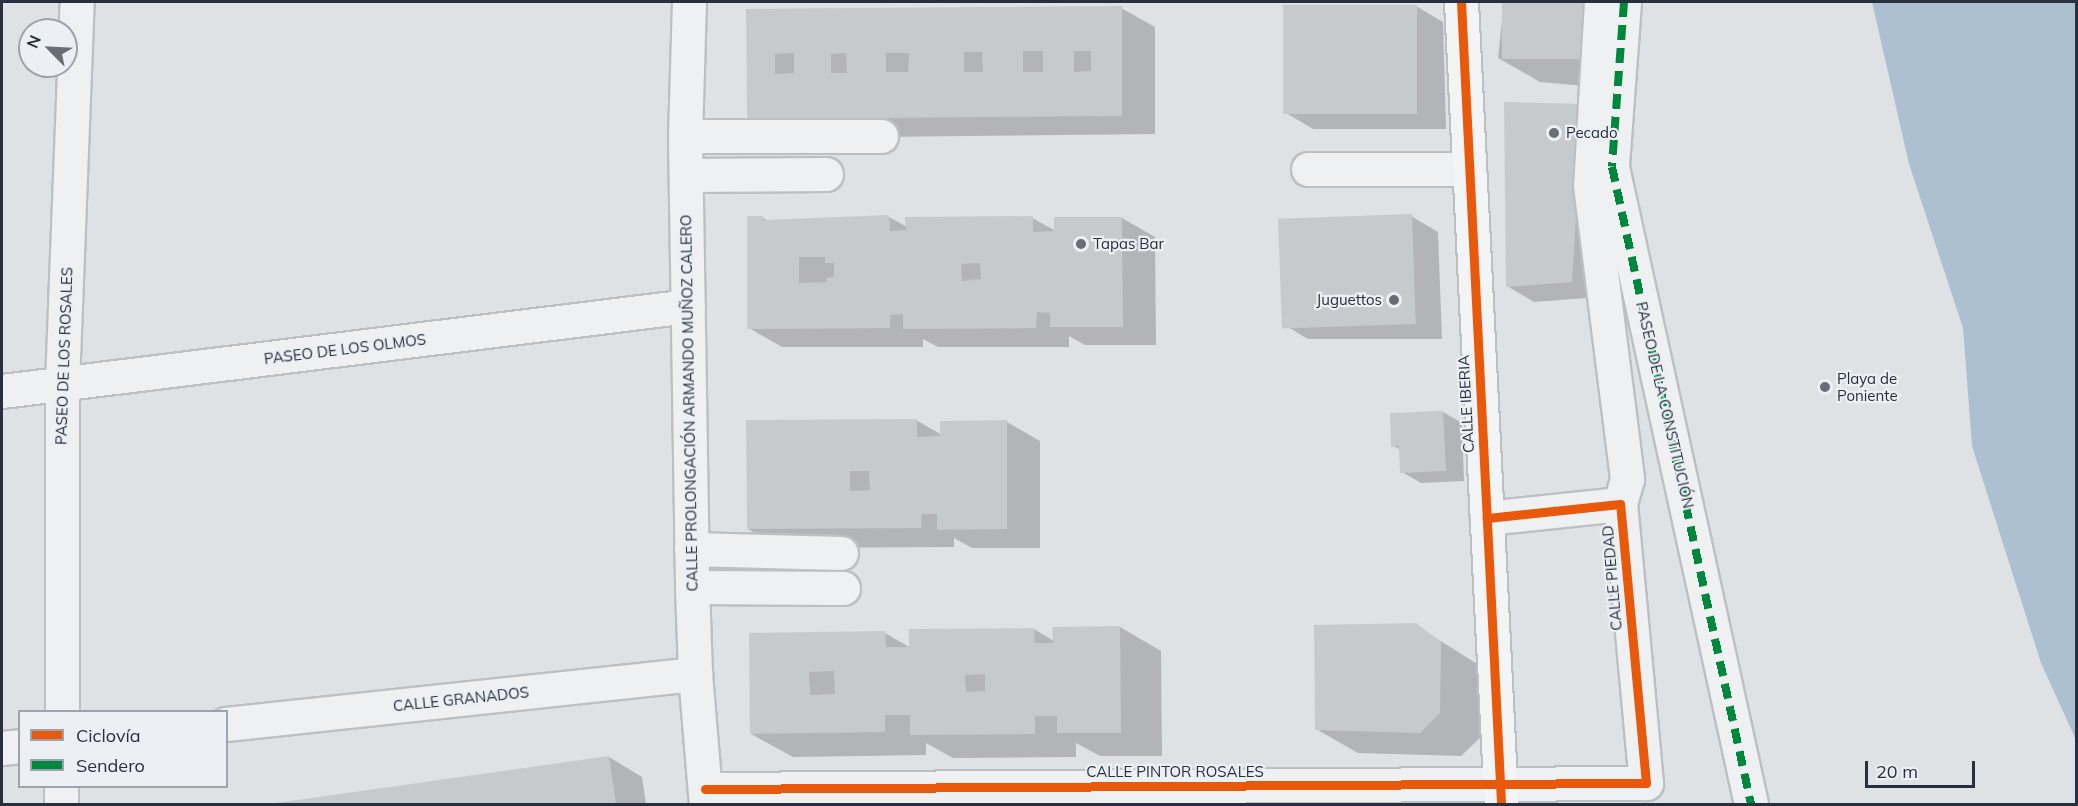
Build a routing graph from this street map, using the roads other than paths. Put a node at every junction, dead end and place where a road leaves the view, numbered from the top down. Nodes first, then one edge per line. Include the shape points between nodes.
1 (77, 2) edge
2 (688, 2) edge
3 (1461, 2) edge
4 (1601, 2) edge
5 (1624, 2) edge
6 (685, 136) junction
7 (881, 136) dead end
8 (1308, 169) dead end
9 (1468, 169) junction
10 (826, 174) dead end
11 (686, 175) junction
12 (688, 306) junction
13 (62, 384) junction
14 (2, 391) edge
15 (1620, 504) junction
16 (1487, 518) junction
17 (691, 549) junction
18 (841, 553) dead end
19 (692, 587) junction
20 (843, 588) dead end
21 (695, 674) junction
22 (62, 710) edge
23 (228, 724) edge
24 (18, 746) edge
25 (2, 748) edge
26 (1646, 783) joint
27 (61, 788) edge
28 (1501, 795) edge
29 (706, 797) edge
30 (61, 804) edge
31 (1751, 804) edge

1 - 13 street, PASEO DE LOS ROSALES
2 - 6 street, CALLE PROLONGACIÓN ARMANDO MUÑOZ CALERO
3 - 9 main road, CALLE IBERIA
4 - 15 street via 1590,185 1627,479
5 - 31 street, PASEO DE LA CONSTITUCIÓN via 1612,167
6 - 7 street
6 - 11 street, CALLE PROLONGACIÓN ARMANDO MUÑOZ CALERO
8 - 9 street
9 - 16 main road, CALLE IBERIA
10 - 11 street
11 - 12 street, CALLE PROLONGACIÓN ARMANDO MUÑOZ CALERO
12 - 13 street, PASEO DE LOS OLMOS
12 - 17 street, CALLE PROLONGACIÓN ARMANDO MUÑOZ CALERO
13 - 14 street, PASEO DE LOS OLMOS
13 - 22 street, PASEO DE LOS ROSALES
15 - 16 street, CALLE PIEDAD
15 - 26 street, CALLE PIEDAD
16 - 28 main road, CALLE IBERIA
17 - 18 street
17 - 19 street, CALLE PROLONGACIÓN ARMANDO MUÑOZ CALERO
19 - 20 street
19 - 21 street, CALLE PROLONGACIÓN ARMANDO MUÑOZ CALERO
21 - 23 street, CALLE GRANADOS
21 - 29 street, CALLE PROLONGACIÓN ARMANDO MUÑOZ CALERO
24 - 25 street
26 - 28 street, CALLE PINTOR ROSALES
27 - 30 street
28 - 29 street, CALLE PINTOR ROSALES

